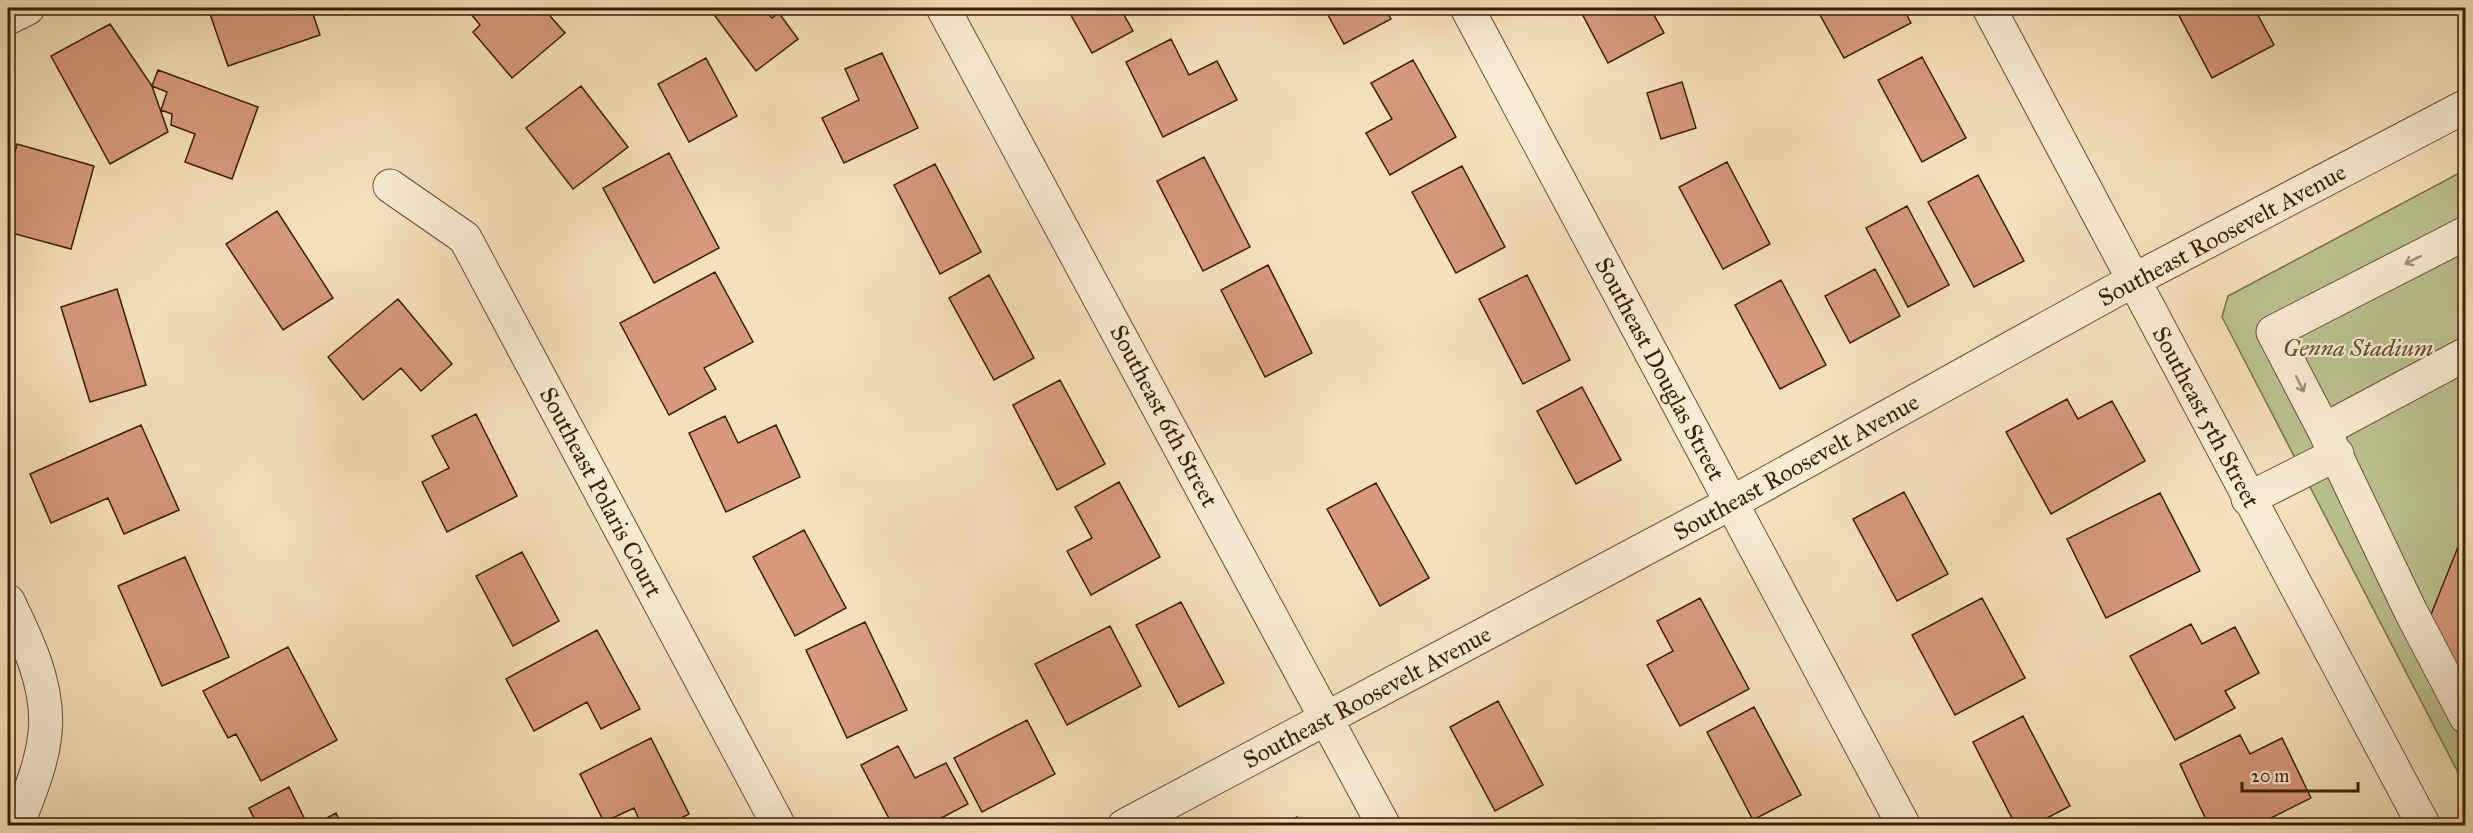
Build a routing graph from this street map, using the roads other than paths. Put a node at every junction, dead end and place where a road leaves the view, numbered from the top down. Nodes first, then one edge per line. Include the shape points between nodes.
1 (28, 8) edge
2 (943, 8) edge
3 (1467, 8) edge
4 (1989, 8) edge
5 (8, 18) edge
6 (2466, 106) edge
7 (390, 186) dead end
8 (2466, 233) edge
9 (2134, 280) junction
10 (2466, 354) edge
11 (2330, 442) junction
12 (2248, 499) junction
13 (1731, 503) junction
14 (8, 601) edge
15 (2466, 717) edge
16 (1327, 719) junction
17 (17, 825) edge
18 (779, 825) edge
19 (1124, 825) edge
20 (1384, 825) edge
21 (1904, 825) edge
22 (2424, 825) edge

1 - 5 street
2 - 16 street, Southeast 6th Street
3 - 13 street, Southeast Douglas Street
4 - 9 street, Southeast 5th Street
6 - 9 street, Southeast Roosevelt Avenue
7 - 18 street, Southeast Polaris Court via 465,238
8 -> 11 street via 2273,332
9 - 12 street, Southeast 5th Street
9 - 13 street, Southeast Roosevelt Avenue
10 - 11 street
11 - 12 street
11 - 15 street
12 - 22 street, Southeast 5th Street
13 - 16 street, Southeast Roosevelt Avenue
13 - 21 street, Southeast Douglas Street
14 - 17 street via 41,681 46,731 37,771
16 - 19 street, Southeast Roosevelt Avenue
16 - 20 street, Southeast 6th Street

